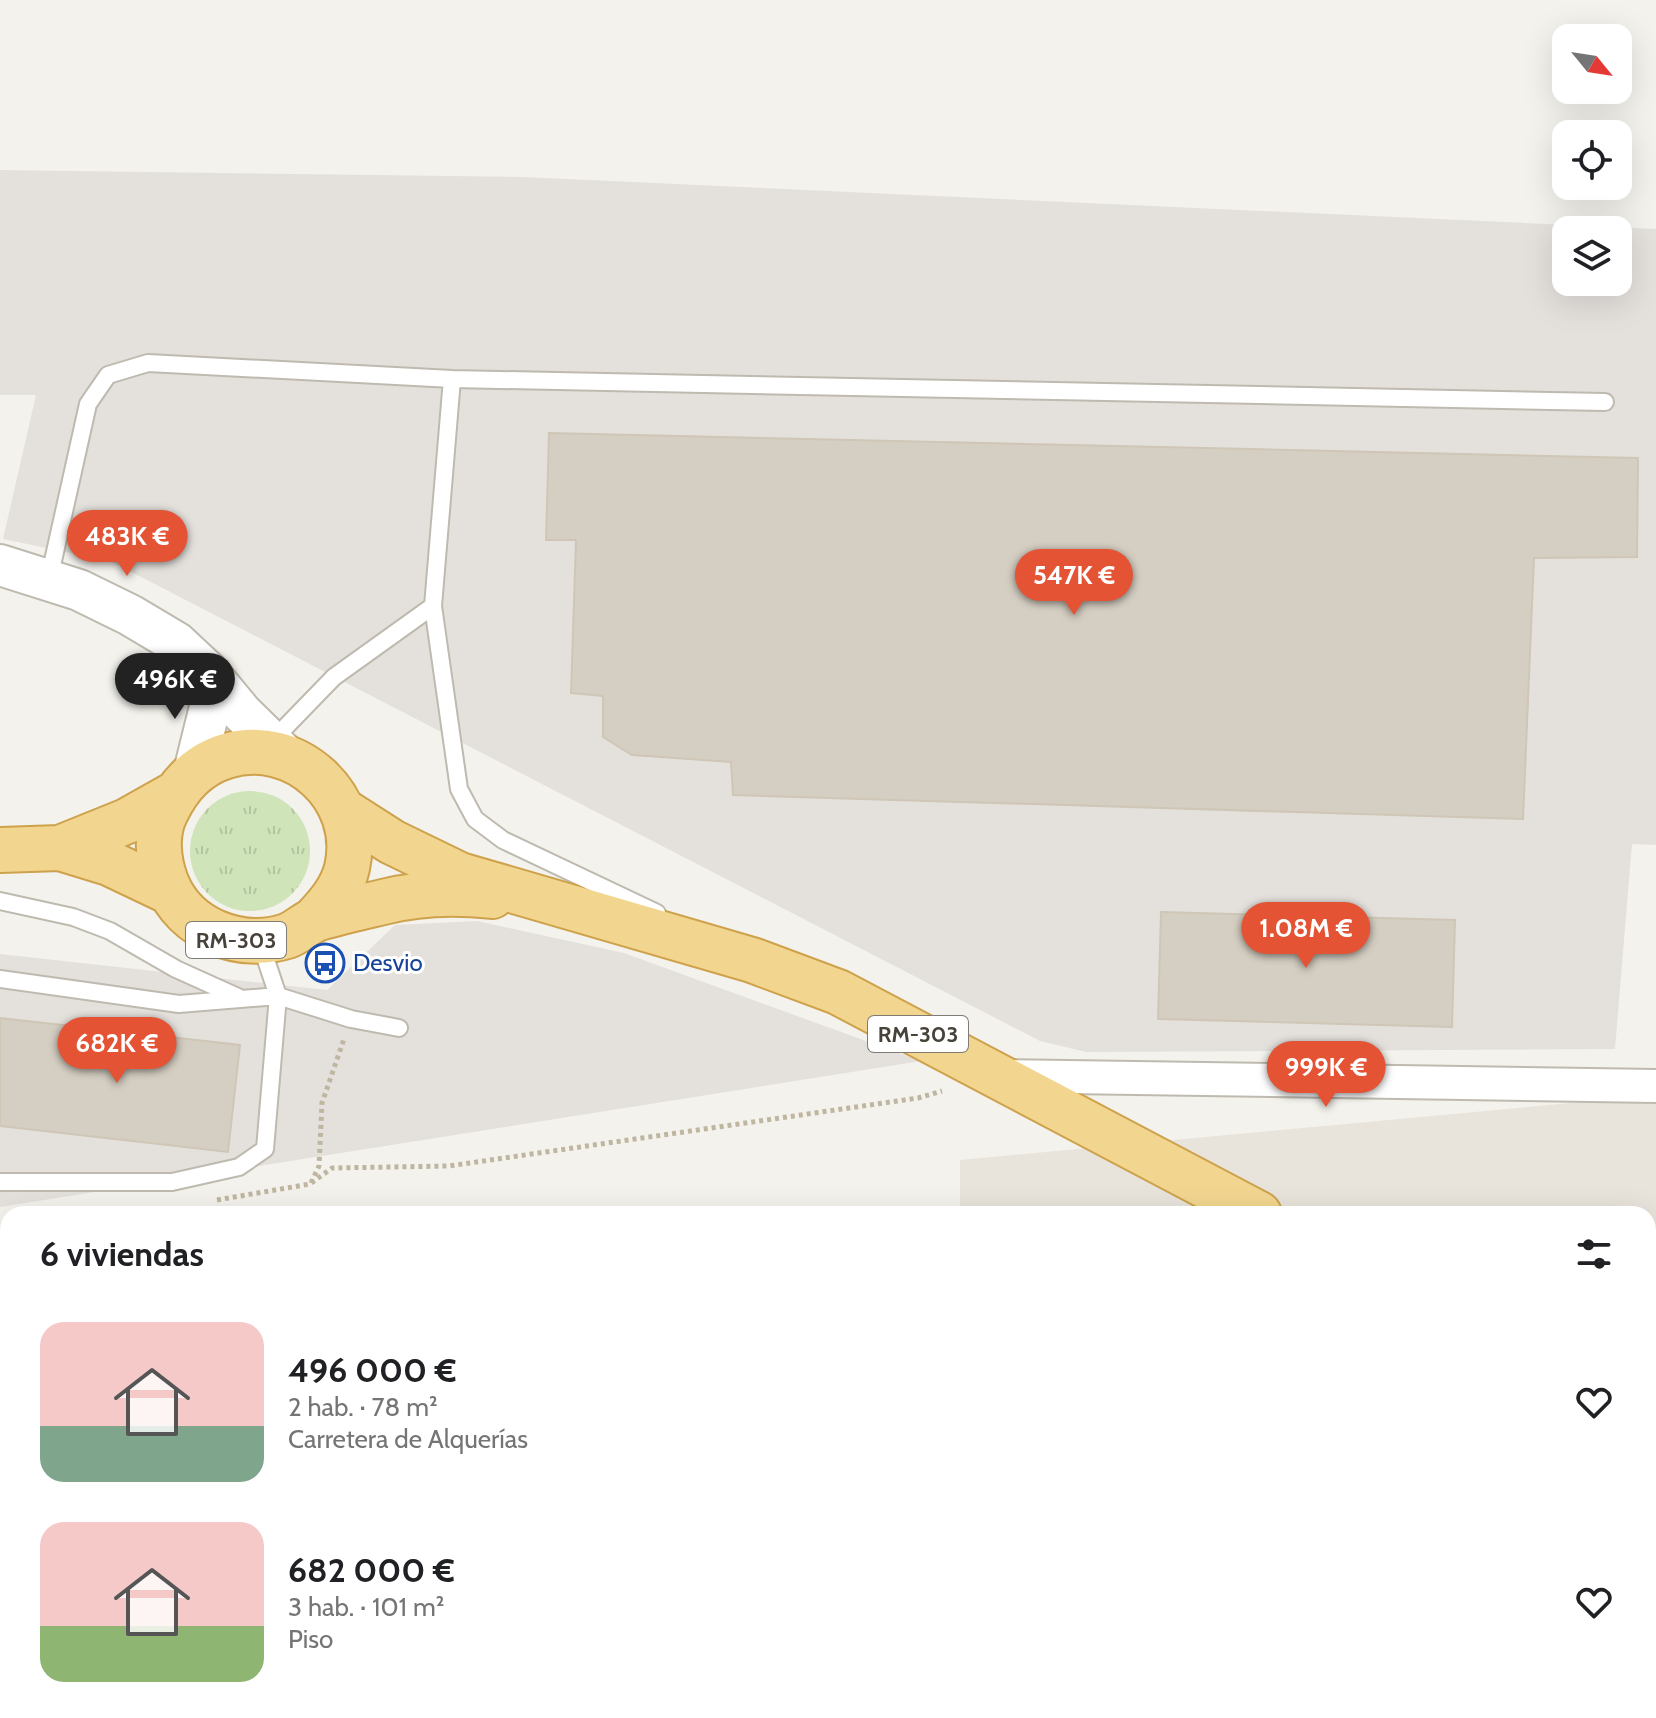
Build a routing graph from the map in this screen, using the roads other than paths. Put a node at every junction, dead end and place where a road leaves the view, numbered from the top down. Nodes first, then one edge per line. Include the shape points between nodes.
1 (452, 379) junction
2 (1605, 402) dead end
3 (0, 565) edge
4 (49, 580) junction
5 (433, 606) junction
6 (208, 672) junction
7 (273, 750) junction
8 (184, 783) junction
9 (342, 810) junction
10 (60, 848) junction
11 (0, 850) edge
12 (170, 892) junction
13 (0, 901) edge
14 (558, 904) junction
15 (315, 919) junction
16 (260, 942) junction
17 (752, 960) junction
18 (0, 979) edge
19 (278, 996) junction
20 (242, 999) junction
21 (399, 1028) dead end
22 (997, 1076) junction
23 (1656, 1086) edge
24 (0, 1182) edge
25 (1244, 1206) edge

1 - 2 lane
1 - 4 lane via 148,363 108,375 88,404
1 - 5 lane
3 - 4 street
4 - 6 street via 130,615 177,643
5 - 7 lane via 334,677
5 - 17 lane via 459,789 475,819 503,840
6 - 7 street
6 - 8 street via 212,699
7 - 8 highway, RM-303 via 215,759
7 - 9 highway, RM-303 via 310,769
8 - 10 highway, RM-303 via 127,821
8 - 12 highway, RM-303 via 163,817 159,842
9 - 14 highway, RM-303 via 460,875
9 - 15 highway, RM-303 via 349,839 347,869 335,897
10 - 11 highway, RM-303
10 - 12 highway, RM-303 via 109,863
12 - 16 highway, RM-303 via 208,930
13 - 20 lane via 110,931
14 - 15 highway, RM-303 via 461,892 387,901
14 - 17 highway, RM-303
15 - 16 highway, RM-303 via 289,935
16 - 19 lane
17 - 22 highway, RM-303 via 838,992
18 - 20 lane via 179,1004
19 - 20 lane
19 - 21 lane
19 - 24 lane via 265,1149 239,1167 172,1182
22 - 23 street
22 - 25 highway, RM-303

